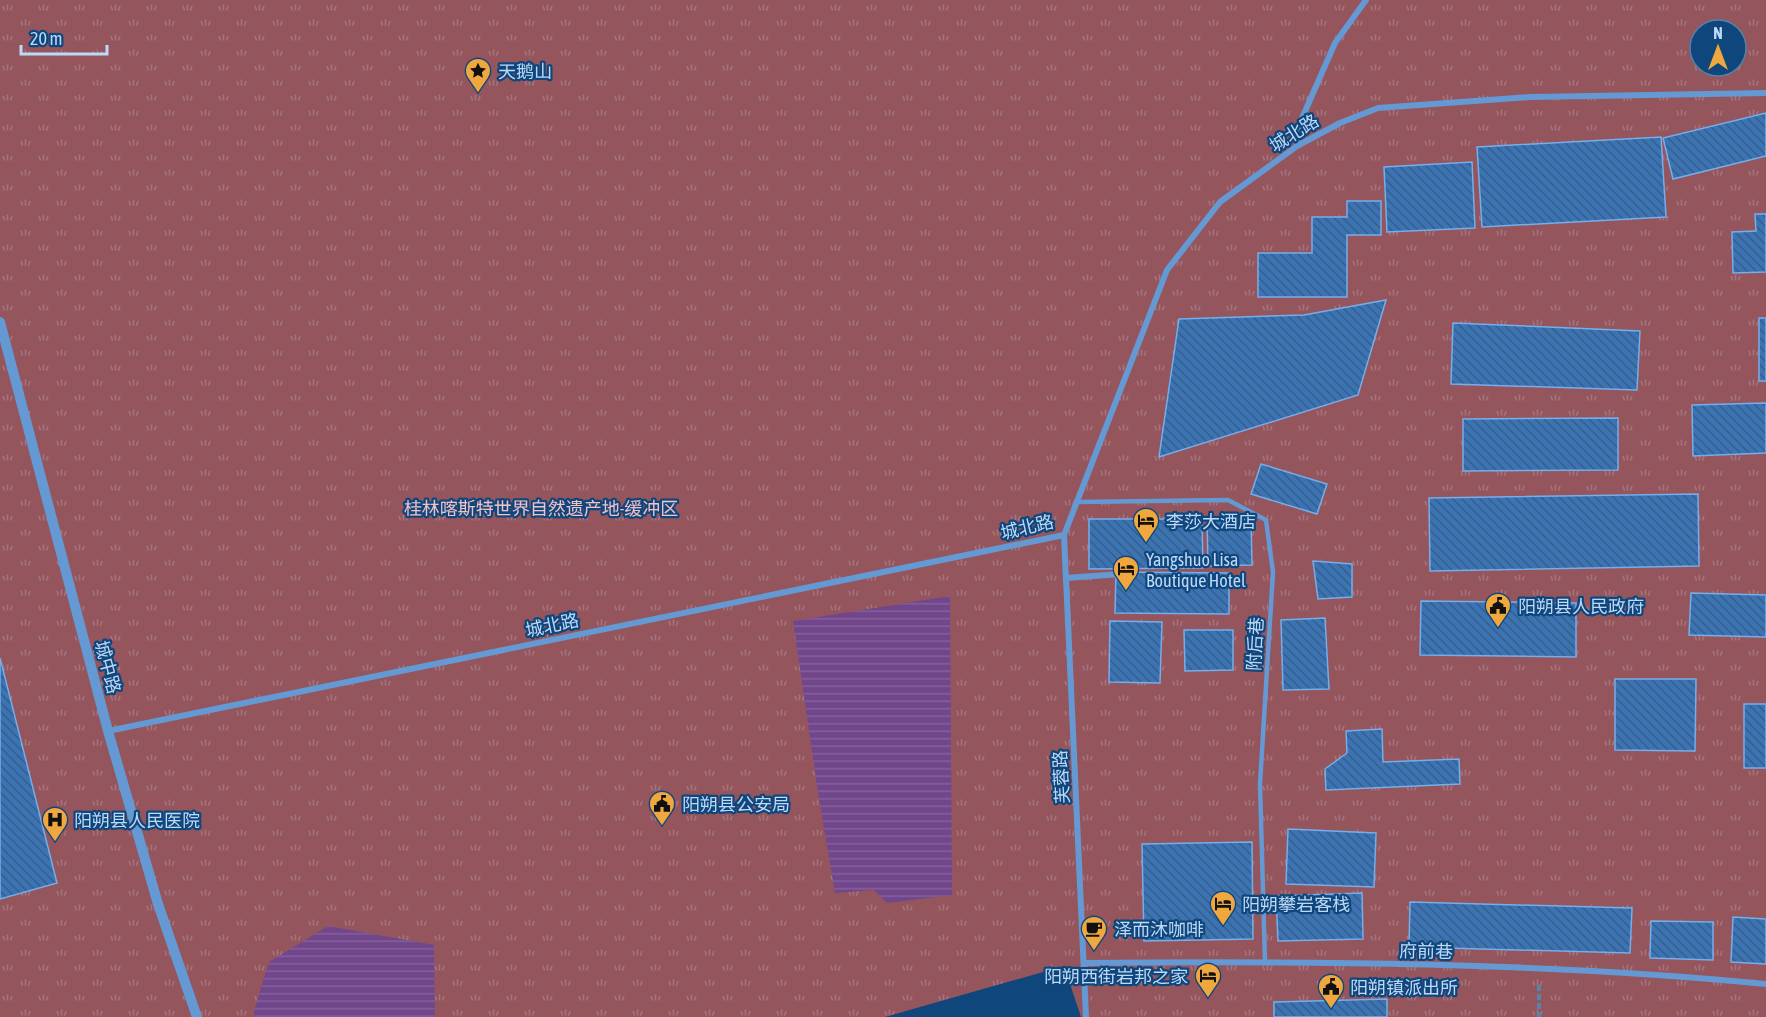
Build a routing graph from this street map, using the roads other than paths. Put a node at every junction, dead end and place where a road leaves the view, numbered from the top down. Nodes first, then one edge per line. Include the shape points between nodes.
1 (1366, 0) edge
2 (1766, 93) edge
3 (1297, 146) junction
4 (0, 321) edge
5 (1078, 502) junction
6 (1064, 535) junction
7 (1121, 574) dead end
8 (1066, 578) junction
9 (108, 731) junction
10 (1265, 962) junction
11 (1084, 963) junction
12 (1766, 984) edge
13 (197, 1017) edge
14 (1086, 1017) edge

1 - 3 street via 1335,43 1296,132
2 - 3 street, 城北路 via 1531,96 1378,108
3 - 5 street, 城北路 via 1220,202 1167,270
4 - 9 street, 城中路
5 - 6 street, 城北路
5 - 10 lane, 附后巷 via 1228,500 1266,520 1273,572 1260,784
6 - 8 street, 芙蓉路
6 - 9 street, 城北路
7 - 8 street
8 - 11 street, 芙蓉路
8 - 14 street
9 - 13 street, 城中路 via 158,904
10 - 11 street, 府前巷
10 - 12 street, 府前巷 via 1538,968
11 - 14 street, 芙蓉路

